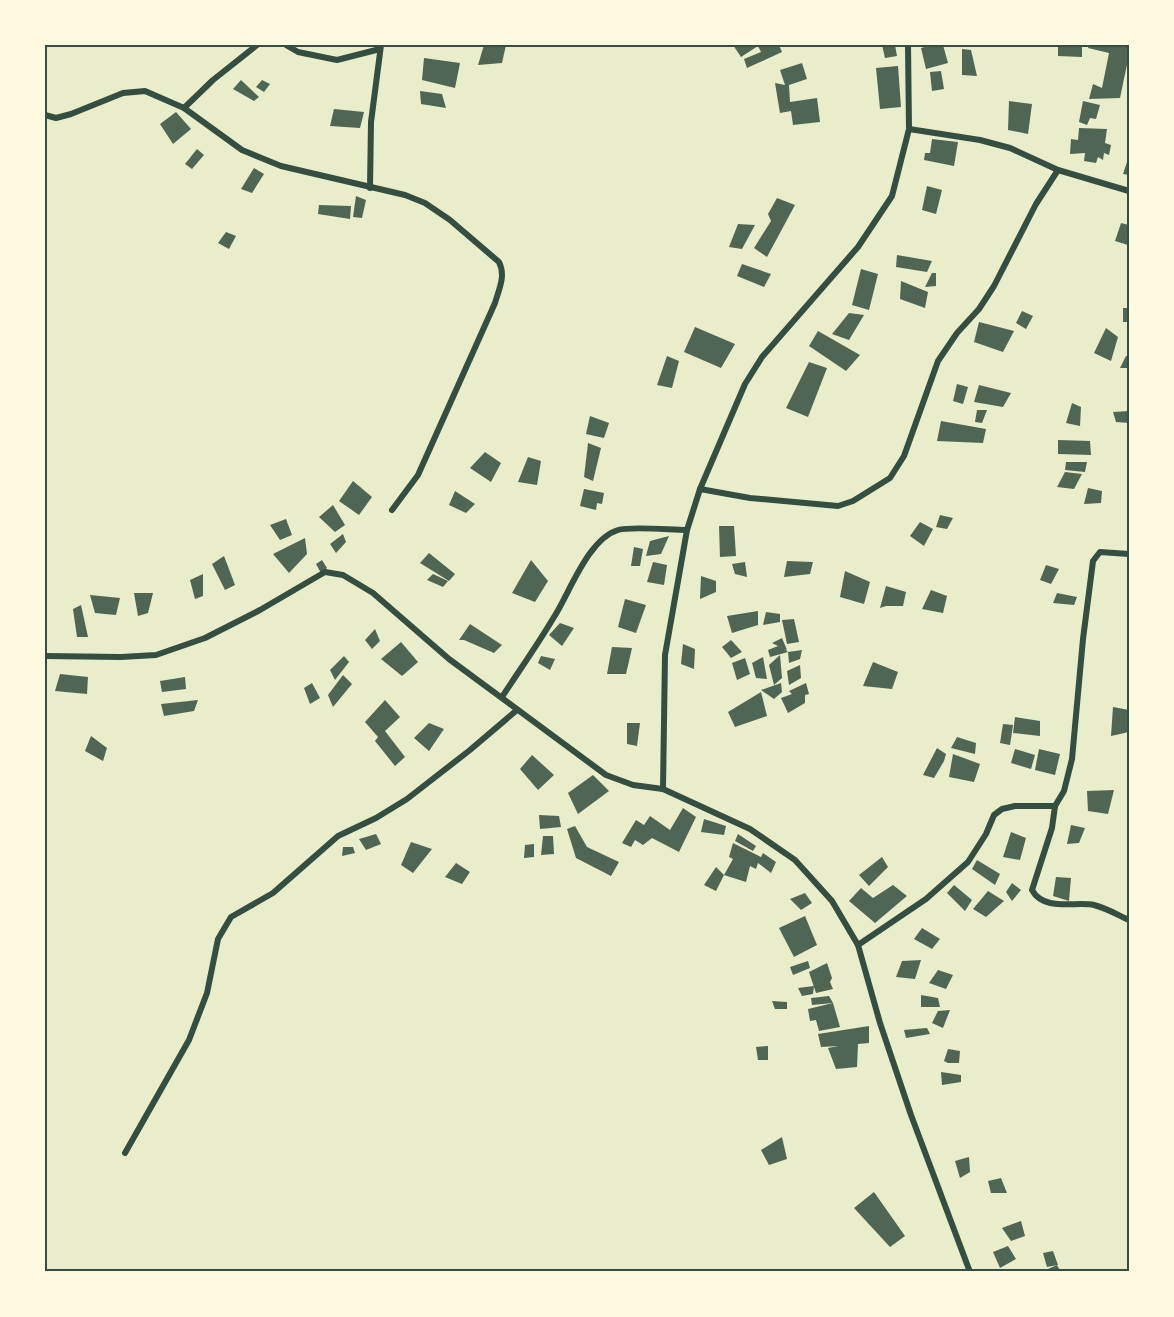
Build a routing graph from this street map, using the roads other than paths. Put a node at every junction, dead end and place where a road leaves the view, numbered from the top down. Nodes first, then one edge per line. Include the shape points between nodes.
1 (257, 45) edge
2 (286, 45) edge
3 (908, 45) edge
4 (380, 47) edge
5 (184, 108) junction
6 (45, 115) edge
7 (909, 129) junction
8 (1059, 170) junction
9 (370, 188) junction
10 (1129, 191) edge
11 (700, 489) junction
12 (392, 510) dead end
13 (687, 530) junction
14 (1129, 554) edge
15 (45, 656) edge
16 (502, 697) junction
17 (517, 710) junction
18 (663, 789) junction
19 (1055, 806) junction
20 (1129, 920) edge
21 (858, 945) junction
22 (125, 1153) dead end
23 (970, 1272) edge

1 - 5 street
2 - 4 street via 298,52 337,60
3 - 7 street
4 - 9 street via 371,122
5 - 6 street via 145,91 123,93 56,118
5 - 9 street via 242,150 281,166
7 - 8 street via 1010,148
7 - 11 street via 892,196 858,247 762,357 745,384
8 - 10 street
8 - 11 street via 1036,204 989,294 938,361 904,456 890,478 838,506
9 - 12 street via 425,203 450,220 499,262 502,279 486,325 418,475
11 - 13 street
13 - 16 street via 620,530 610,534 573,580 556,615
13 - 18 street via 666,655
14 - 19 street via 1100,552 1093,561 1072,759 1064,791
15 - 16 street via 156,655 205,638 325,572 343,575 373,593 449,659
16 - 17 street
17 - 18 street via 606,775 633,785
17 - 22 street via 407,799 338,836 273,893 231,917 218,939 207,993 189,1040
18 - 21 street via 750,829 795,860 831,901
19 - 20 street via 1034,894 1067,906 1094,905
19 - 21 street via 1002,809 994,815 968,862 926,899
21 - 23 street via 904,1095

